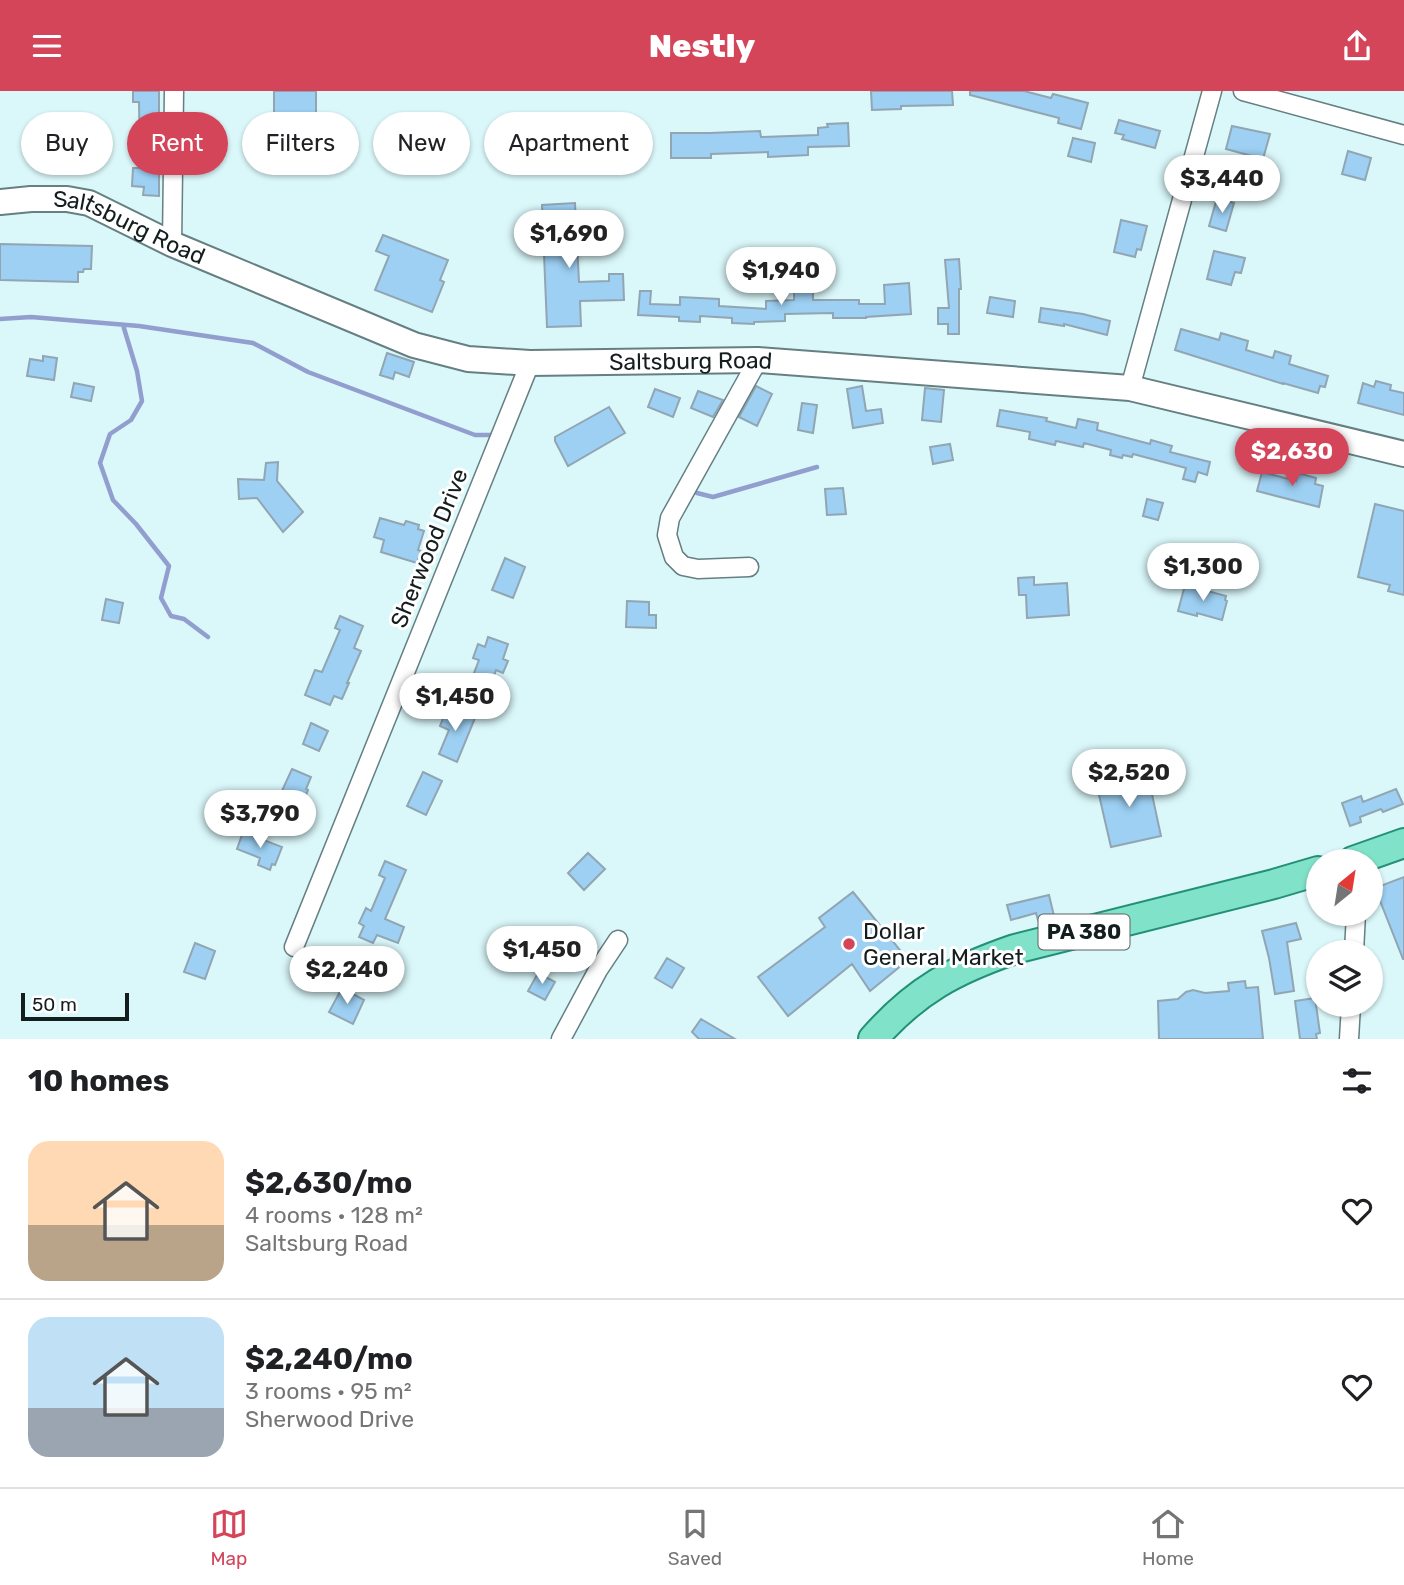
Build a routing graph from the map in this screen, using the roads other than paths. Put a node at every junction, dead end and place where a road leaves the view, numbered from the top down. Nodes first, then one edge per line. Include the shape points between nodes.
1 (174, 91) edge
2 (1212, 91) edge
3 (1243, 91) edge
4 (1404, 135) edge
5 (0, 202) edge
6 (172, 244) junction
7 (758, 360) junction
8 (530, 363) junction
9 (1130, 388) junction
10 (1404, 454) edge
11 (749, 567) dead end
12 (1404, 843) edge
13 (1383, 851) edge
14 (1306, 875) edge
15 (618, 940) dead end
16 (294, 947) dead end
17 (1350, 1017) edge
18 (561, 1039) edge
19 (873, 1039) edge
20 (1349, 1039) edge

1 - 6 street
2 - 9 street
3 - 4 street
5 - 6 main road, Saltsburg Road via 67,199 89,203
6 - 8 main road, Saltsburg Road via 414,345 468,359
7 - 8 main road, Saltsburg Road
7 - 9 main road, Saltsburg Road
7 - 11 street via 670,518 667,535 674,557 683,566
8 - 16 street, Sherwood Drive
9 - 10 main road, Saltsburg Road
12 - 13 main road
14 - 19 main road, PA 380 via 990,957 940,980
15 - 18 street
17 - 20 street

